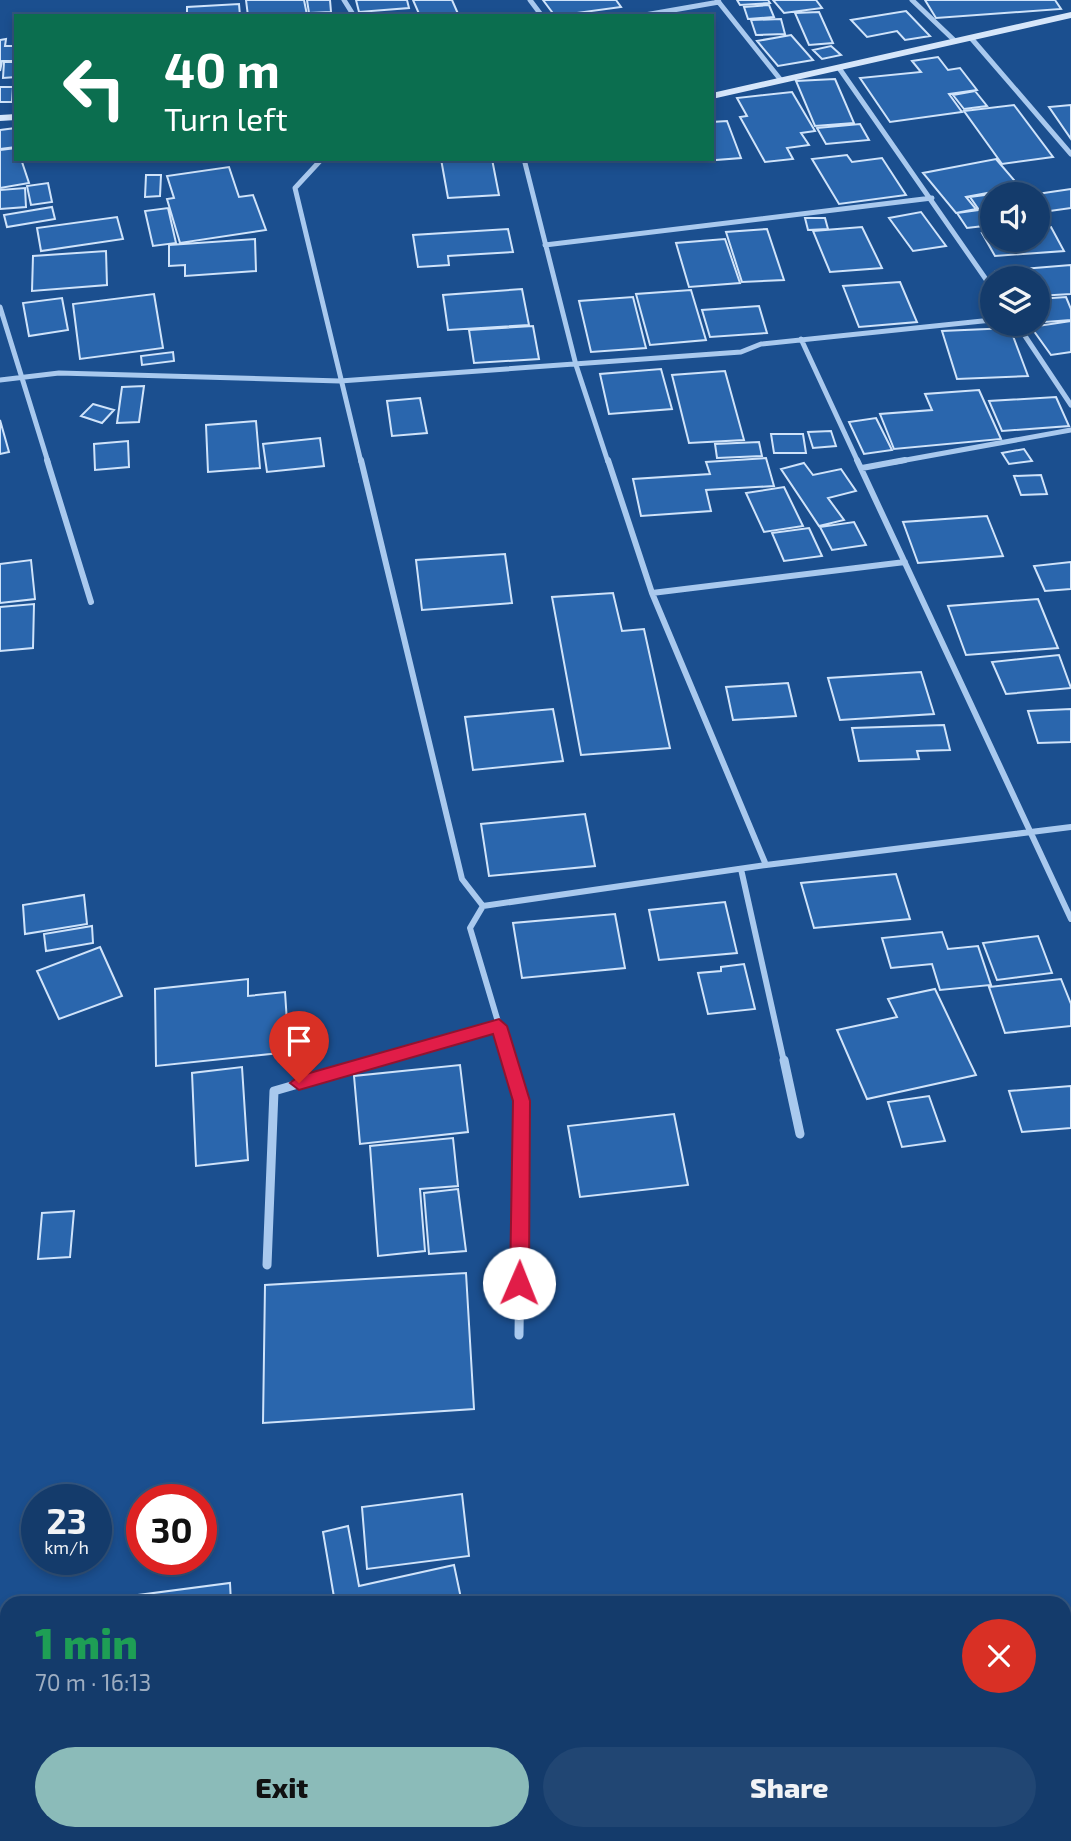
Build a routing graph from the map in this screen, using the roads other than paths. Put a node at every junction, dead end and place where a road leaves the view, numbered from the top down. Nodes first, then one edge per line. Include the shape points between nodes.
1 (912, 0) edge
2 (718, 1) edge
3 (650, 14) edge
4 (1071, 15) edge
5 (971, 38) junction
6 (955, 41) junction
7 (839, 68) junction
8 (780, 79) junction
9 (714, 96) edge
10 (1071, 154) edge
11 (317, 161) edge
12 (524, 161) edge
13 (932, 198) junction
14 (545, 246) junction
15 (980, 270) edge
16 (0, 307) edge
17 (980, 321) edge
18 (1025, 336) edge
19 (802, 339) junction
20 (576, 365) junction
21 (21, 377) junction
22 (0, 380) edge
23 (340, 381) junction
24 (1071, 405) edge
25 (1071, 430) edge
26 (862, 468) junction
27 (905, 562) junction
28 (652, 593) junction
29 (92, 602) dead end
30 (1071, 827) edge
31 (1031, 834) junction
32 (766, 865) junction
33 (741, 869) junction
34 (483, 906) junction
35 (1071, 919) edge
36 (499, 1026) junction
37 (800, 1134) dead end
38 (267, 1265) dead end
39 (519, 1335) dead end

1 - 6 street
2 - 3 street
2 - 8 street
4 - 5 street
5 - 6 street
5 - 10 street
6 - 7 street
7 - 8 street
7 - 13 street
8 - 9 street
11 - 23 street via 295,188
12 - 14 street
13 - 14 street
13 - 15 street
14 - 20 street
16 - 21 street
17 - 19 street
18 - 24 street
19 - 20 street via 761,344 741,352
19 - 26 street
20 - 23 street
20 - 28 street
21 - 22 street
21 - 23 street via 59,373
21 - 29 street
23 - 34 street via 462,879
25 - 26 street
26 - 27 street
27 - 28 street
27 - 31 street
28 - 32 street
30 - 31 street
31 - 32 street
31 - 35 street
32 - 33 street
33 - 34 street
33 - 37 street
34 - 36 street via 470,928
36 - 38 street via 274,1091
36 - 39 street via 522,1101

